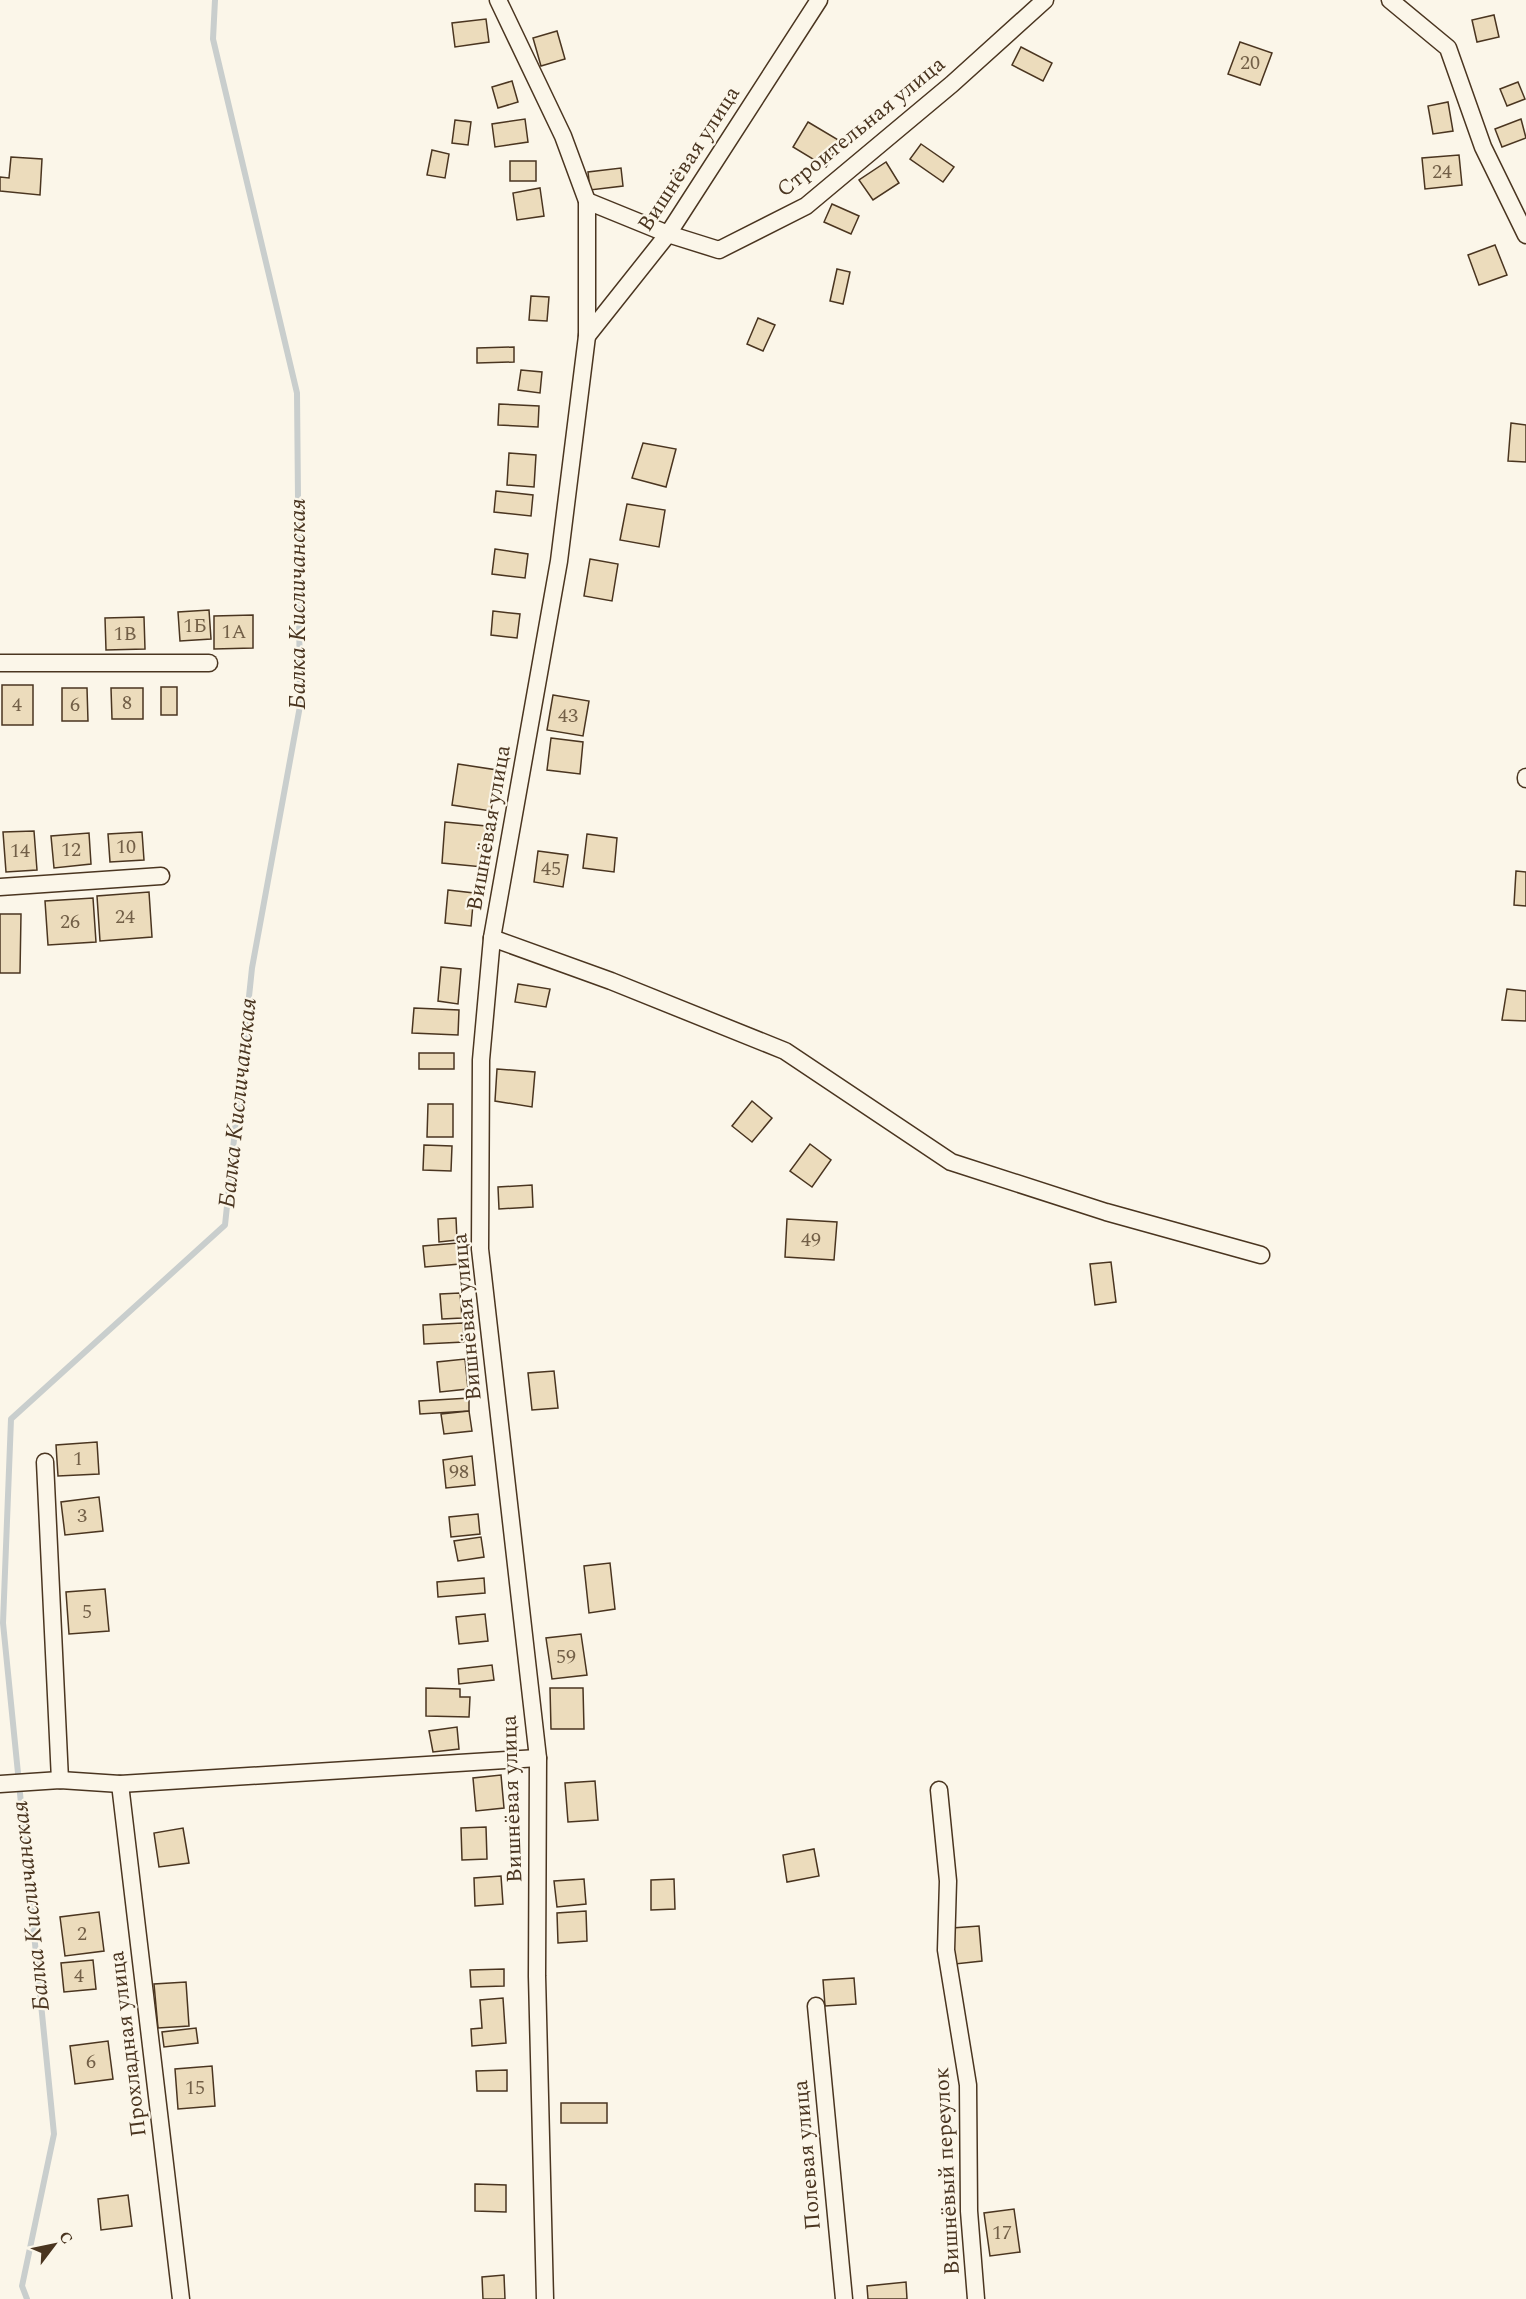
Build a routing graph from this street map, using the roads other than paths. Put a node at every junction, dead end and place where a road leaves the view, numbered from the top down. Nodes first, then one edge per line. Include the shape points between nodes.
1 (498, 0) edge
2 (819, 0) edge
3 (1045, 0) edge
4 (1390, 0) edge
5 (587, 201) junction
6 (668, 234) junction
7 (1526, 235) edge
8 (586, 336) junction
9 (0, 663) edge
10 (210, 663) dead end
11 (161, 876) dead end
12 (0, 887) edge
13 (492, 938) junction
14 (1261, 1255) dead end
15 (45, 1462) dead end
16 (538, 1758) junction
17 (60, 1780) junction
18 (0, 1784) edge
19 (120, 1785) junction
20 (939, 1790) dead end
21 (816, 2006) dead end
22 (181, 2299) edge
23 (544, 2299) edge
24 (844, 2299) edge
25 (976, 2299) edge

1 - 5 street, Вишнёвая улица via 563,136
2 - 6 street, Вишнёвая улица
3 - 6 street, Строительная улица via 806,206 719,250
4 - 7 street via 1448,48 1483,147
5 - 6 street, Строительная улица
5 - 8 street, Вишнёвая улица
6 - 8 street, Вишнёвая улица
8 - 13 street, Вишнёвая улица via 559,561
9 - 10 street
11 - 12 street
13 - 14 street via 785,1051 951,1162 1106,1212
13 - 16 street, Вишнёвая улица via 481,1060 480,1249
15 - 17 street
16 - 19 street
16 - 23 street, Вишнёвая улица via 537,1976
17 - 18 street
17 - 19 street
19 - 22 street, Прохладная улица
20 - 25 street, Вишнёвый переулок via 948,1881 946,1950 968,2085 969,2211
21 - 24 street, Полевая улица

